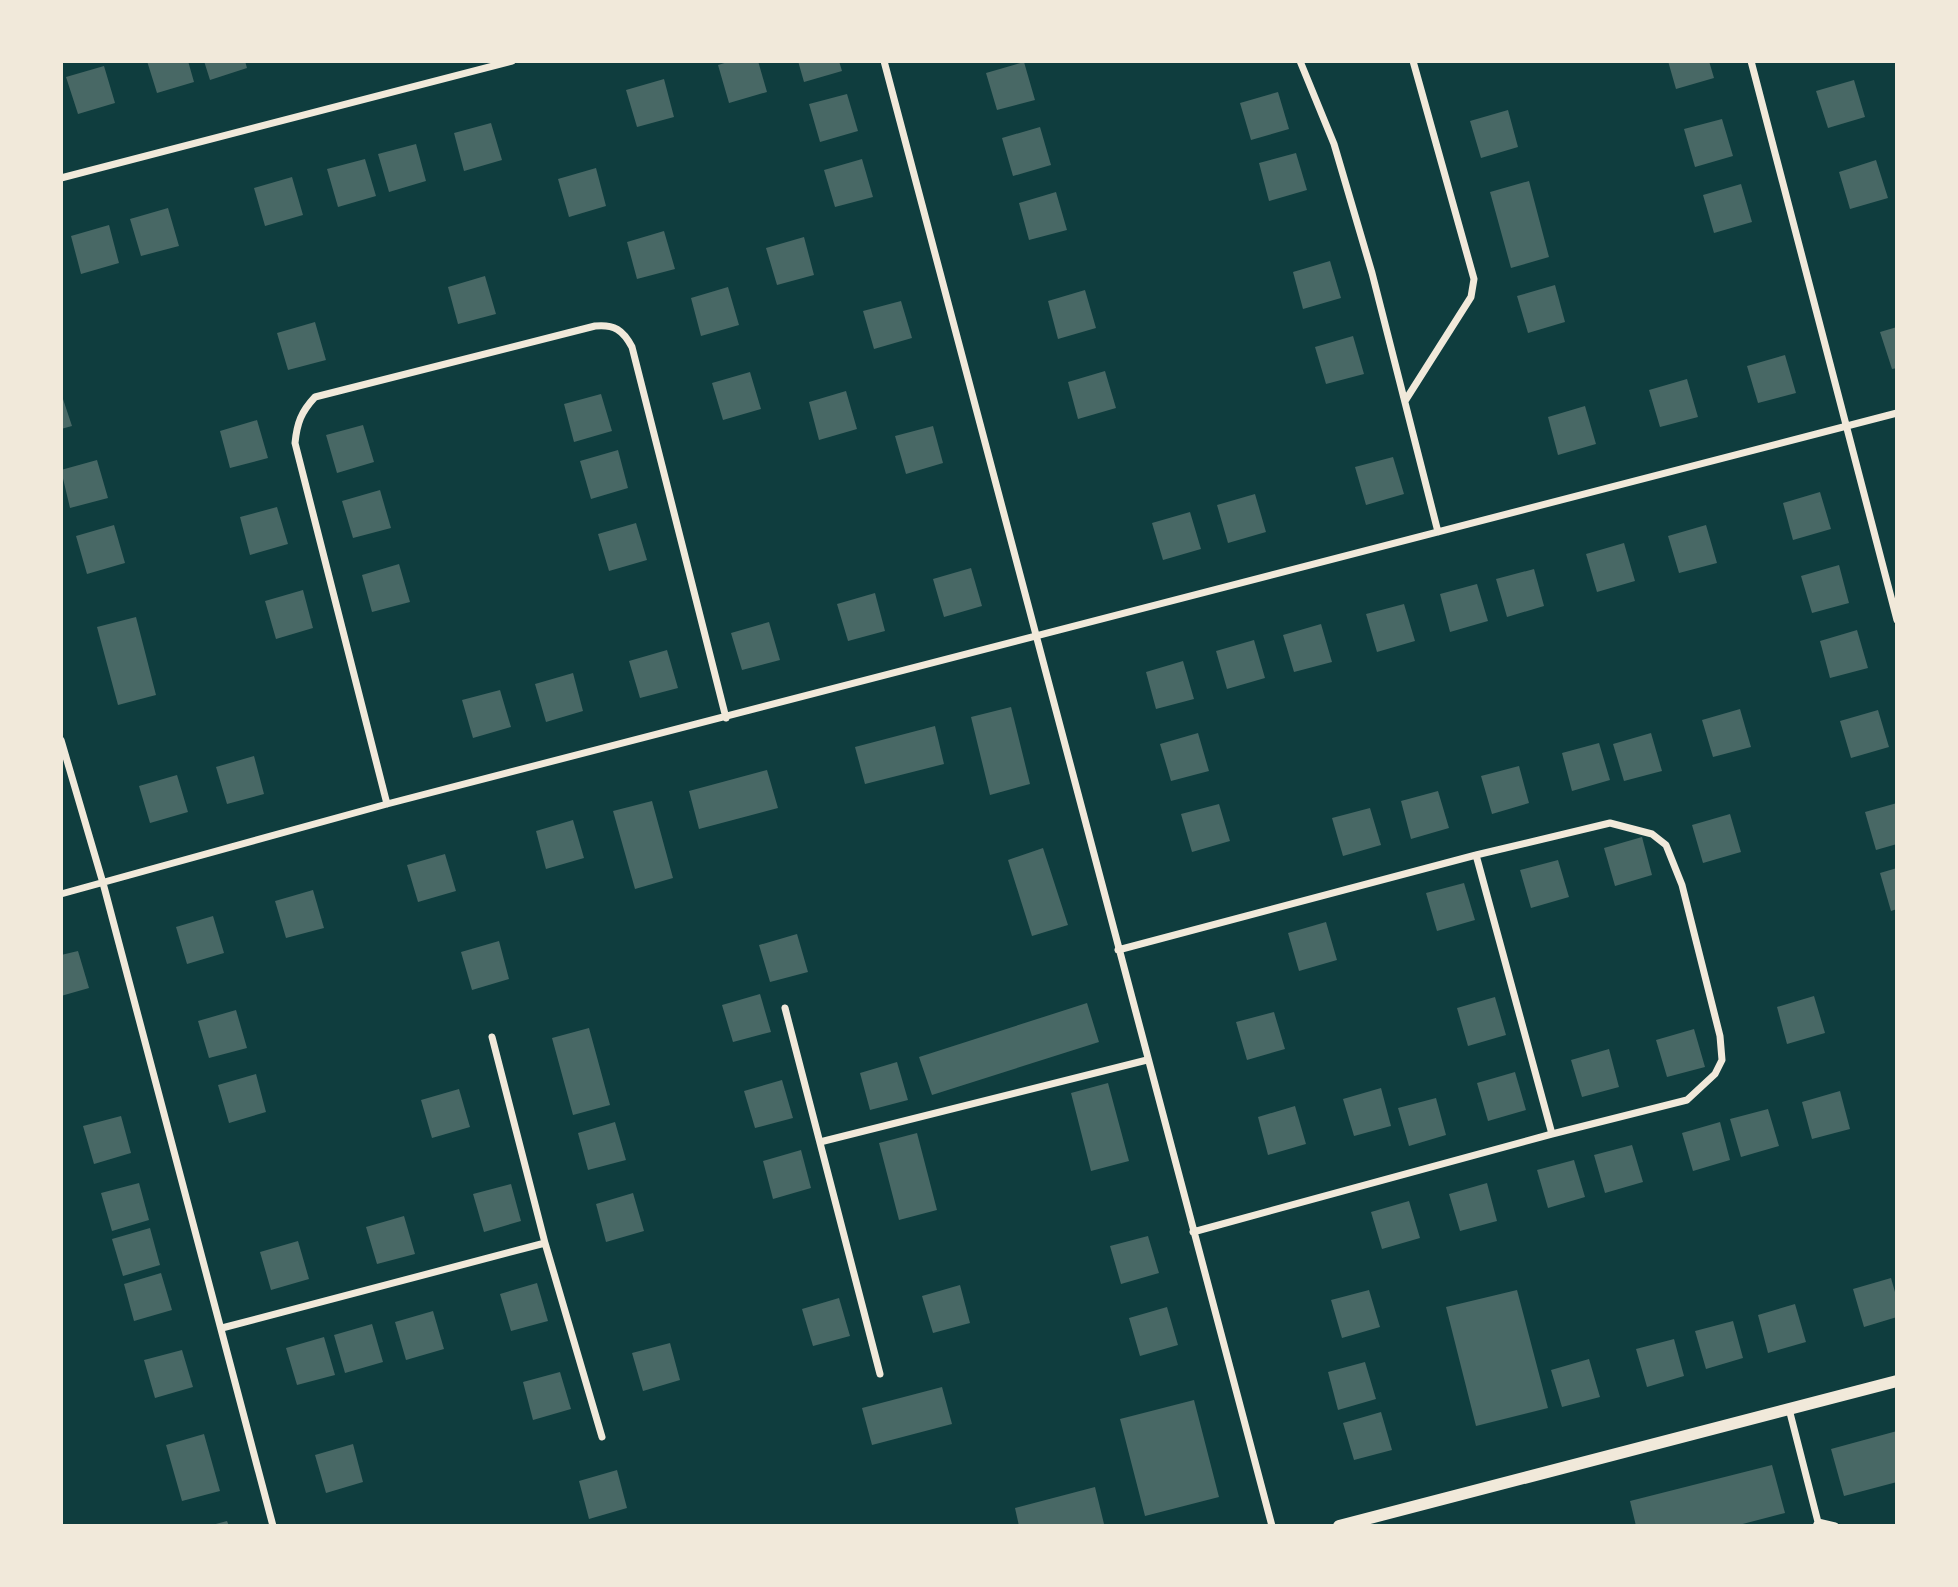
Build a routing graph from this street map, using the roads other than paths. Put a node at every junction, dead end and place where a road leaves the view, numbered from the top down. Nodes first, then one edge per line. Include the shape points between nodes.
1 (512, 61) edge
2 (884, 61) edge
3 (1300, 61) edge
4 (1413, 61) edge
5 (1751, 61) edge
6 (61, 178) edge
7 (1405, 401) junction
8 (1897, 413) edge
9 (1845, 426) junction
10 (1438, 532) junction
11 (1897, 620) edge
12 (1036, 637) junction
13 (726, 718) junction
14 (61, 740) edge
15 (387, 804) junction
16 (1476, 855) junction
17 (103, 883) junction
18 (61, 894) edge
19 (1118, 950) junction
20 (785, 1008) dead end
21 (492, 1037) dead end
22 (1147, 1060) junction
23 (1552, 1134) junction
24 (820, 1142) junction
25 (1193, 1232) junction
26 (545, 1242) junction
27 (222, 1328) junction
28 (880, 1374) dead end
29 (1897, 1381) edge
30 (1789, 1409) junction
31 (602, 1437) dead end
32 (1817, 1524) edge
33 (273, 1526) edge
34 (1272, 1526) edge
35 (1339, 1526) edge
36 (1835, 1526) edge

1 - 6 street
2 - 12 street
3 - 7 street via 1334,144
4 - 7 street via 1474,279 1471,297
5 - 9 street
7 - 10 street
8 - 9 street
9 - 10 street
9 - 11 street
10 - 12 street
12 - 13 street
12 - 19 street
13 - 15 street
13 - 15 street via 632,347 622,332 608,325 594,326 341,390 315,397 303,410 295,443
14 - 17 street
15 - 17 street
16 - 19 street
16 - 23 street
16 - 23 street via 1610,823 1652,834 1665,845 1682,886 1720,1036 1722,1060 1715,1074 1687,1100
17 - 18 street
17 - 27 street
19 - 22 street
20 - 24 street
21 - 26 street
22 - 24 street
22 - 25 street
23 - 25 street
24 - 28 street
25 - 34 street
26 - 27 street
26 - 31 street
27 - 33 street
29 - 30 street
30 - 32 street
30 - 35 street
32 - 36 street

